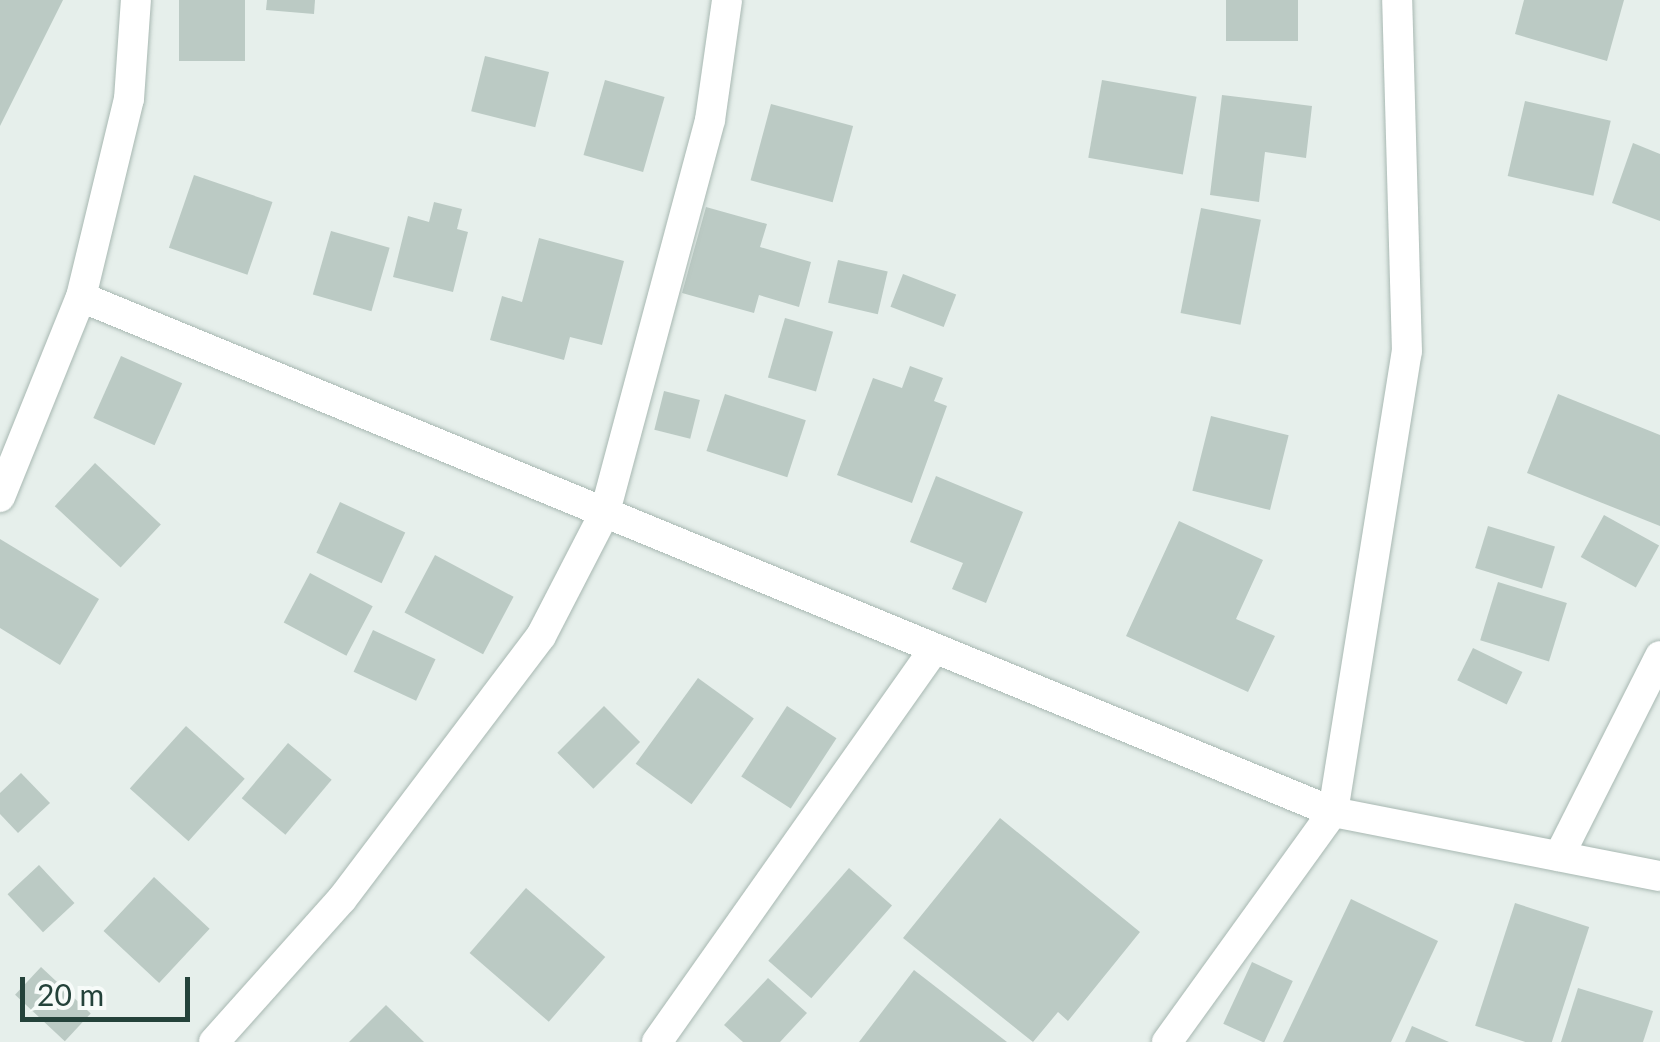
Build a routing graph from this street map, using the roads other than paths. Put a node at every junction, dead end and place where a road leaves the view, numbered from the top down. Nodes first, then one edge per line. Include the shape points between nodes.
1 (136, 0) edge
2 (727, 0) edge
3 (1398, 0) edge
4 (81, 297) junction
5 (0, 496) edge
6 (605, 512) junction
7 (932, 654) junction
8 (1660, 656) edge
9 (1333, 812) junction
10 (1559, 856) junction
11 (1660, 876) edge
12 (214, 1042) edge
13 (656, 1042) edge
14 (1167, 1042) edge

1 - 4 street via 130,99
2 - 6 street via 710,120
3 - 9 street via 1406,352
4 - 5 street
4 - 6 street
6 - 7 street
6 - 12 street via 541,636 342,899
7 - 9 street
7 - 13 street
8 - 10 street
9 - 10 street
9 - 14 street
10 - 11 street

